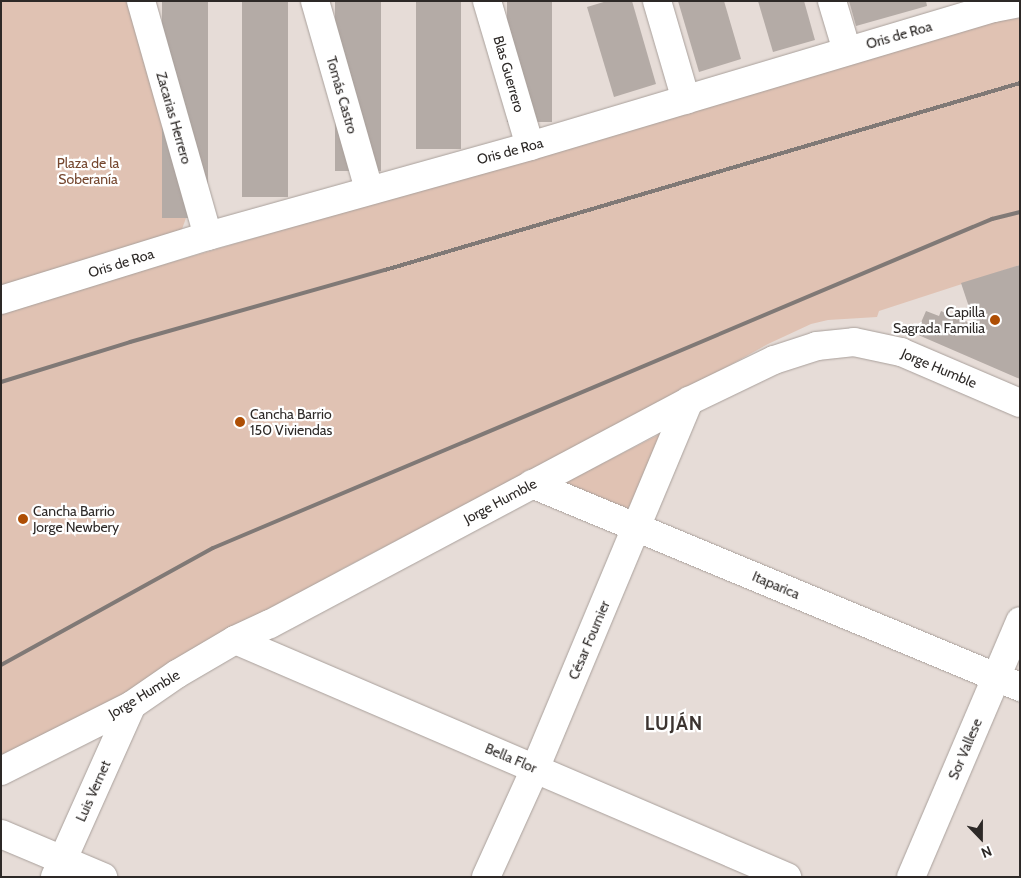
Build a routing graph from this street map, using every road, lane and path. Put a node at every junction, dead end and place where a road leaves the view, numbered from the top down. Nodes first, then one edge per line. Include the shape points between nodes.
1 (141, 1) edge
2 (315, 1) edge
3 (488, 1) edge
4 (657, 1) edge
5 (832, 1) edge
6 (1002, 4) edge
7 (847, 51) junction
8 (686, 100) junction
9 (530, 146) junction
10 (369, 189) junction
11 (208, 236) junction
12 (1, 300) edge
13 (689, 401) junction
14 (1020, 403) edge
15 (532, 484) junction
16 (636, 526) junction
17 (1020, 621) edge
18 (235, 640) junction
19 (1008, 682) edge
20 (132, 705) junction
21 (535, 769) junction
22 (1, 771) edge
23 (1, 834) edge
24 (59, 868) edge
25 (103, 877) edge
26 (486, 877) edge
27 (787, 877) edge
28 (911, 877) edge

1 - 11 street, Zacarias Herrero
2 - 10 street, Tomás Castro
3 - 9 street, Blas Guerrero
4 - 8 street
5 - 7 street
6 - 7 street, Oris de Roa
7 - 8 street, Oris de Roa
8 - 9 street, Oris de Roa
9 - 10 street, Oris de Roa
10 - 11 street, Oris de Roa
11 - 12 street, Oris de Roa
13 - 14 street, Jorge Humble via 774,360 817,346 854,342 901,352
13 - 15 street, Jorge Humble
13 - 16 street, César Fournier
15 - 16 street, Itaparica
15 - 18 street, Jorge Humble
16 - 19 street, Itaparica
16 - 21 street, César Fournier
17 - 19 street, Sor Vallese
18 - 20 street, Jorge Humble
18 - 21 street, Bella Flor
19 - 28 street, Sor Vallese
20 - 22 street, Jorge Humble
20 - 24 street, Luis Vernet
21 - 26 street, César Fournier
21 - 27 street, Bella Flor
23 - 24 street
24 - 25 street

